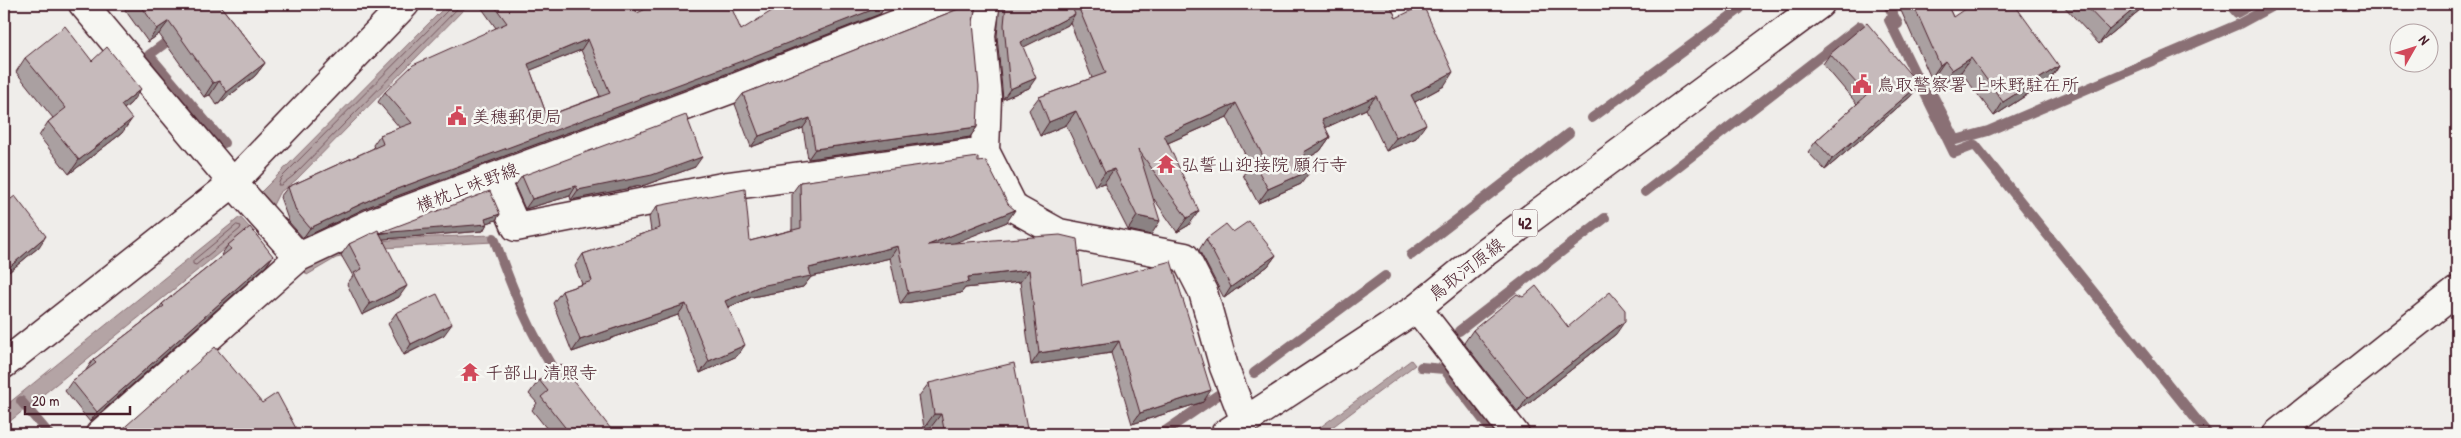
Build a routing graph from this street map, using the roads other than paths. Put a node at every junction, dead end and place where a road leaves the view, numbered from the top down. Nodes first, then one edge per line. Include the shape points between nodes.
1 (83, 4) edge
2 (405, 4) edge
3 (948, 4) edge
4 (986, 4) edge
5 (1820, 4) edge
6 (985, 150) junction
7 (494, 178) junction
8 (233, 184) junction
9 (299, 257) junction
10 (2457, 291) edge
11 (1417, 308) junction
12 (4, 364) edge
13 (1235, 428) edge
14 (100, 434) edge
15 (1515, 434) edge
16 (2277, 434) edge

1 - 8 street
2 - 8 street
3 - 7 street, 横枕上味野線
4 - 6 street via 981,35 987,97
5 - 11 street, 鳥取河原線 / 42 via 1487,251
6 - 7 street via 728,186 516,227
6 - 13 street via 1014,208 1059,234 1185,257 1203,292 1224,367
7 - 9 street, 横枕上味野線 via 376,221
8 - 9 street
8 - 12 street
9 - 14 street, 横枕上味野線
10 - 16 street
11 - 13 street, 鳥取河原線 / 42
11 - 15 street

